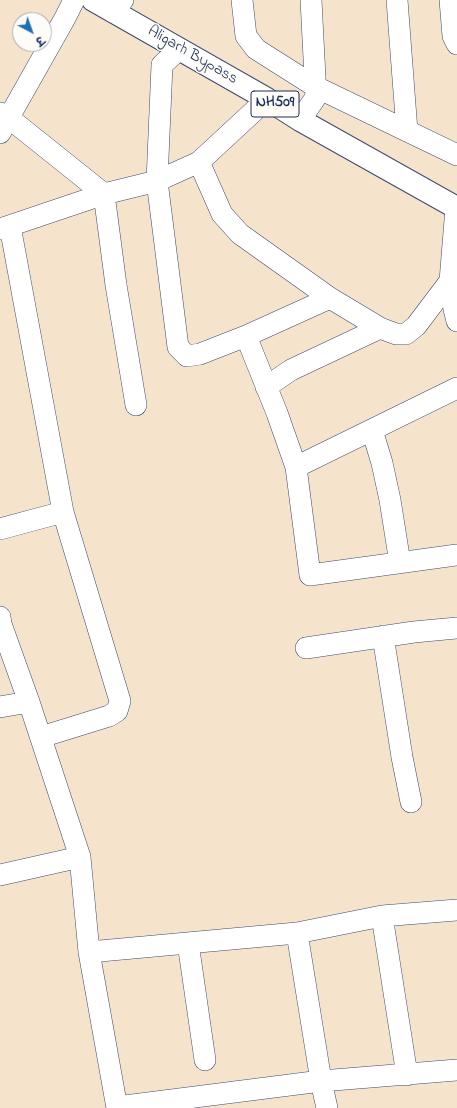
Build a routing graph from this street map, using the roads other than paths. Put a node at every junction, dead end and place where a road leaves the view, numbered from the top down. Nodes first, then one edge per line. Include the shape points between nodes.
1 (74, 0) edge
2 (93, 0) edge
3 (242, 0) edge
4 (311, 0) edge
5 (397, 0) edge
6 (450, 0) edge
7 (118, 6) edge
8 (456, 38) edge
9 (179, 49) junction
10 (267, 99) junction
11 (309, 104) junction
12 (3, 121) edge
13 (408, 131) junction
14 (457, 155) edge
15 (199, 162) junction
16 (157, 181) junction
17 (104, 194) junction
18 (456, 208) edge
19 (5, 228) edge
20 (450, 281) junction
21 (330, 298) junction
22 (457, 321) edge
23 (380, 328) junction
24 (246, 336) junction
25 (266, 387) junction
26 (456, 392) edge
27 (136, 405) dead end
28 (372, 430) junction
29 (296, 467) junction
30 (63, 512) junction
31 (0, 529) edge
32 (457, 555) edge
33 (400, 563) junction
34 (0, 622) edge
35 (457, 628) edge
36 (383, 636) junction
37 (306, 648) dead end
38 (29, 702) junction
39 (0, 707) edge
40 (41, 737) junction
41 (411, 802) dead end
42 (80, 857) junction
43 (0, 875) edge
44 (457, 910) edge
45 (382, 916) junction
46 (297, 933) junction
47 (188, 943) junction
48 (89, 952) junction
49 (205, 1060) dead end
50 (457, 1070) edge
51 (407, 1075) junction
52 (322, 1081) junction
53 (117, 1107) edge
54 (327, 1108) edge

1 - 12 street
2 - 7 highway, Aligarh Bypass / NH509
3 - 11 street via 246,36
4 - 11 street
5 - 13 street
6 - 8 street
7 - 9 highway, Aligarh Bypass / NH509
9 - 10 highway, Aligarh Bypass / NH509
9 - 16 street via 162,66
10 - 11 highway, Aligarh Bypass / NH509
10 - 15 street
11 - 13 street
11 - 18 highway, Aligarh Bypass / NH509
12 - 17 street
13 - 14 street
15 - 16 street
15 - 21 street via 222,214 240,234
16 - 17 street
16 - 24 street via 178,347 187,356 200,354
17 - 19 street
17 - 27 street
18 - 20 street
19 - 30 street
20 - 22 street
20 - 23 street via 416,326 406,334 396,334
21 - 23 street
21 - 24 street
23 - 25 street via 291,370
24 - 25 street
25 - 29 street
26 - 28 street
28 - 29 street
28 - 33 street via 390,500
29 - 33 street via 310,575
30 - 31 street
30 - 40 street via 120,701 117,711 109,716
32 - 33 street
34 - 38 street
35 - 36 street
36 - 37 street
36 - 41 street
38 - 39 street
38 - 40 street
40 - 42 street
42 - 43 street
42 - 48 street
44 - 45 street
45 - 46 street
45 - 51 street
46 - 47 street
46 - 52 street
47 - 48 street
47 - 49 street
48 - 53 street
50 - 51 street
51 - 52 street
52 - 53 street
52 - 54 street

